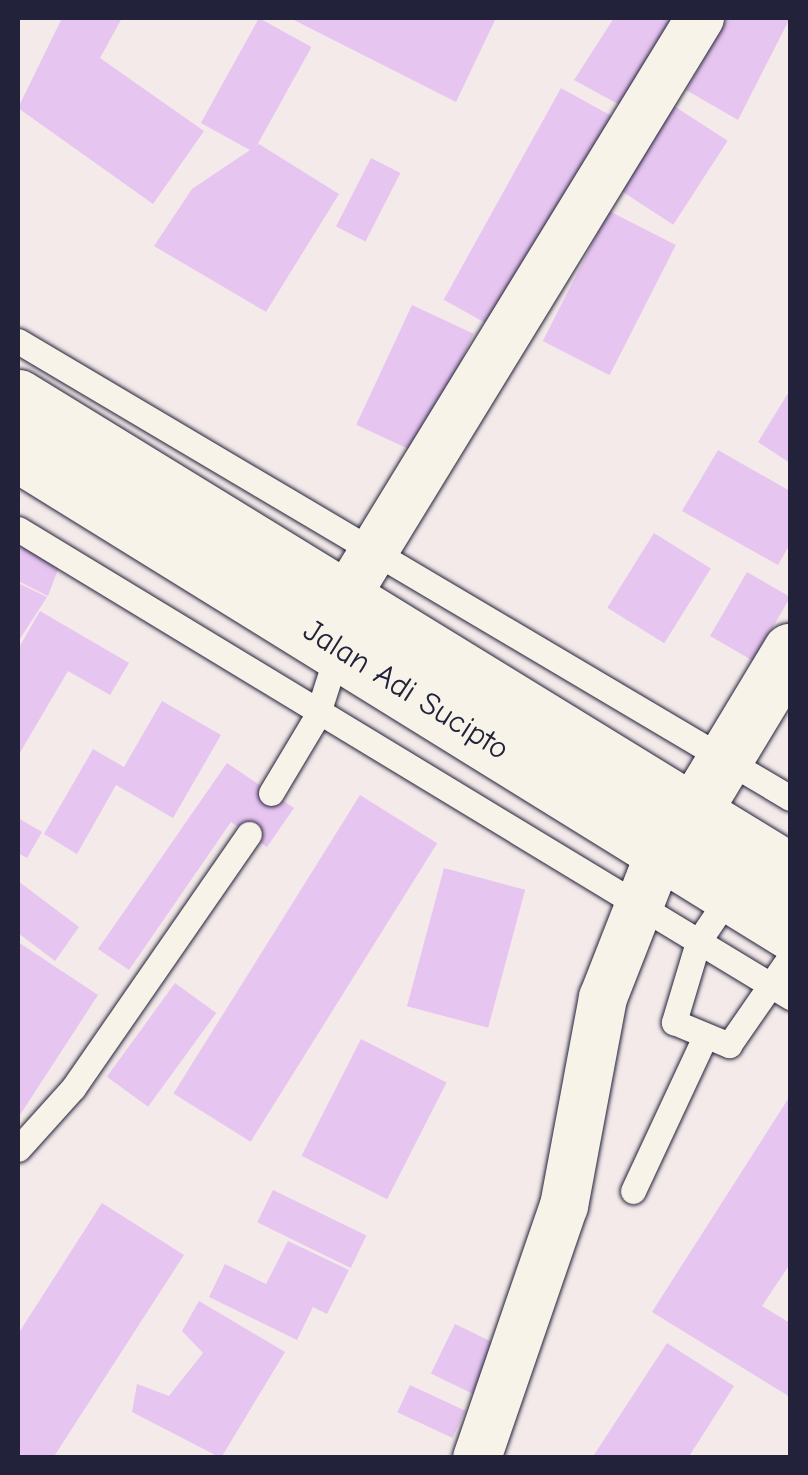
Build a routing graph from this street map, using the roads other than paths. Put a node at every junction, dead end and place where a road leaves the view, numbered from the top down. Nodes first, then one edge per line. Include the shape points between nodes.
1 (700, 18) edge
2 (18, 340) edge
3 (18, 397) edge
4 (18, 454) edge
5 (18, 528) edge
6 (353, 601) junction
7 (790, 652) edge
8 (318, 716) junction
9 (724, 760) junction
10 (271, 793) dead end
11 (790, 798) edge
12 (678, 830) junction
13 (248, 834) dead end
14 (790, 871) edge
15 (731, 893) junction
16 (634, 904) junction
17 (790, 932) edge
18 (698, 942) junction
19 (790, 957) edge
20 (783, 993) edge
21 (703, 1041) junction
22 (18, 1150) edge
23 (633, 1191) dead end
24 (477, 1458) edge

1 - 6 street
2 - 6 lane, Jalan Adi Sucipto
3 - 6 main road, Jalan Adi Sucipto
4 - 6 main road, Jalan Adi Sucipto
5 - 8 lane, Jalan Adi Sucipto
6 - 8 lane
6 - 9 lane, Jalan Adi Sucipto
6 - 12 main road, Jalan Adi Sucipto
7 - 9 main road
8 - 10 lane
8 - 16 lane, Jalan Adi Sucipto
9 - 11 lane, Jalan Adi Sucipto
9 - 12 main road
12 - 14 main road, Jalan Adi Sucipto
12 - 15 main road, Jalan Adi Sucipto
12 - 16 street
13 - 22 lane via 74,1088
15 - 17 main road, Jalan Adi Sucipto
15 - 18 lane
16 - 18 lane, Jalan Adi Sucipto
16 - 24 street via 603,998 564,1206
18 - 20 lane, Jalan Adi Sucipto
18 - 21 lane via 672,1012
19 - 20 lane
20 - 21 lane via 741,1038
21 - 23 lane

